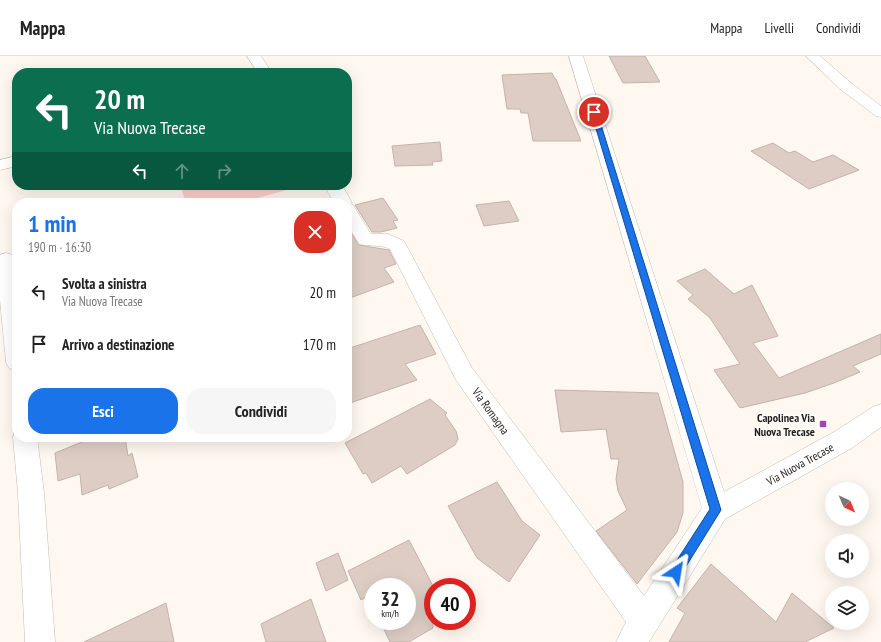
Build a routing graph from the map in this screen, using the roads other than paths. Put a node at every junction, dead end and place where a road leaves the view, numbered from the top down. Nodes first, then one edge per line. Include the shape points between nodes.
1 (254, 56) edge
2 (576, 56) edge
3 (813, 56) edge
4 (262, 68) edge
5 (881, 112) edge
6 (12, 162) edge
7 (0, 165) edge
8 (352, 217) edge
9 (6, 260) dead end
10 (12, 316) edge
11 (881, 414) edge
12 (26, 442) edge
13 (716, 510) junction
14 (637, 632) edge
15 (40, 642) edge

1 - 4 street
2 - 13 street
3 - 5 street via 854,94
6 - 7 street
8 - 14 street, Via Romagna via 366,240 388,240 397,245 464,374
9 - 10 street
11 - 13 street, Via Nuova Trecase via 843,440
12 - 15 street
13 - 14 street, Via Nuova Trecase

